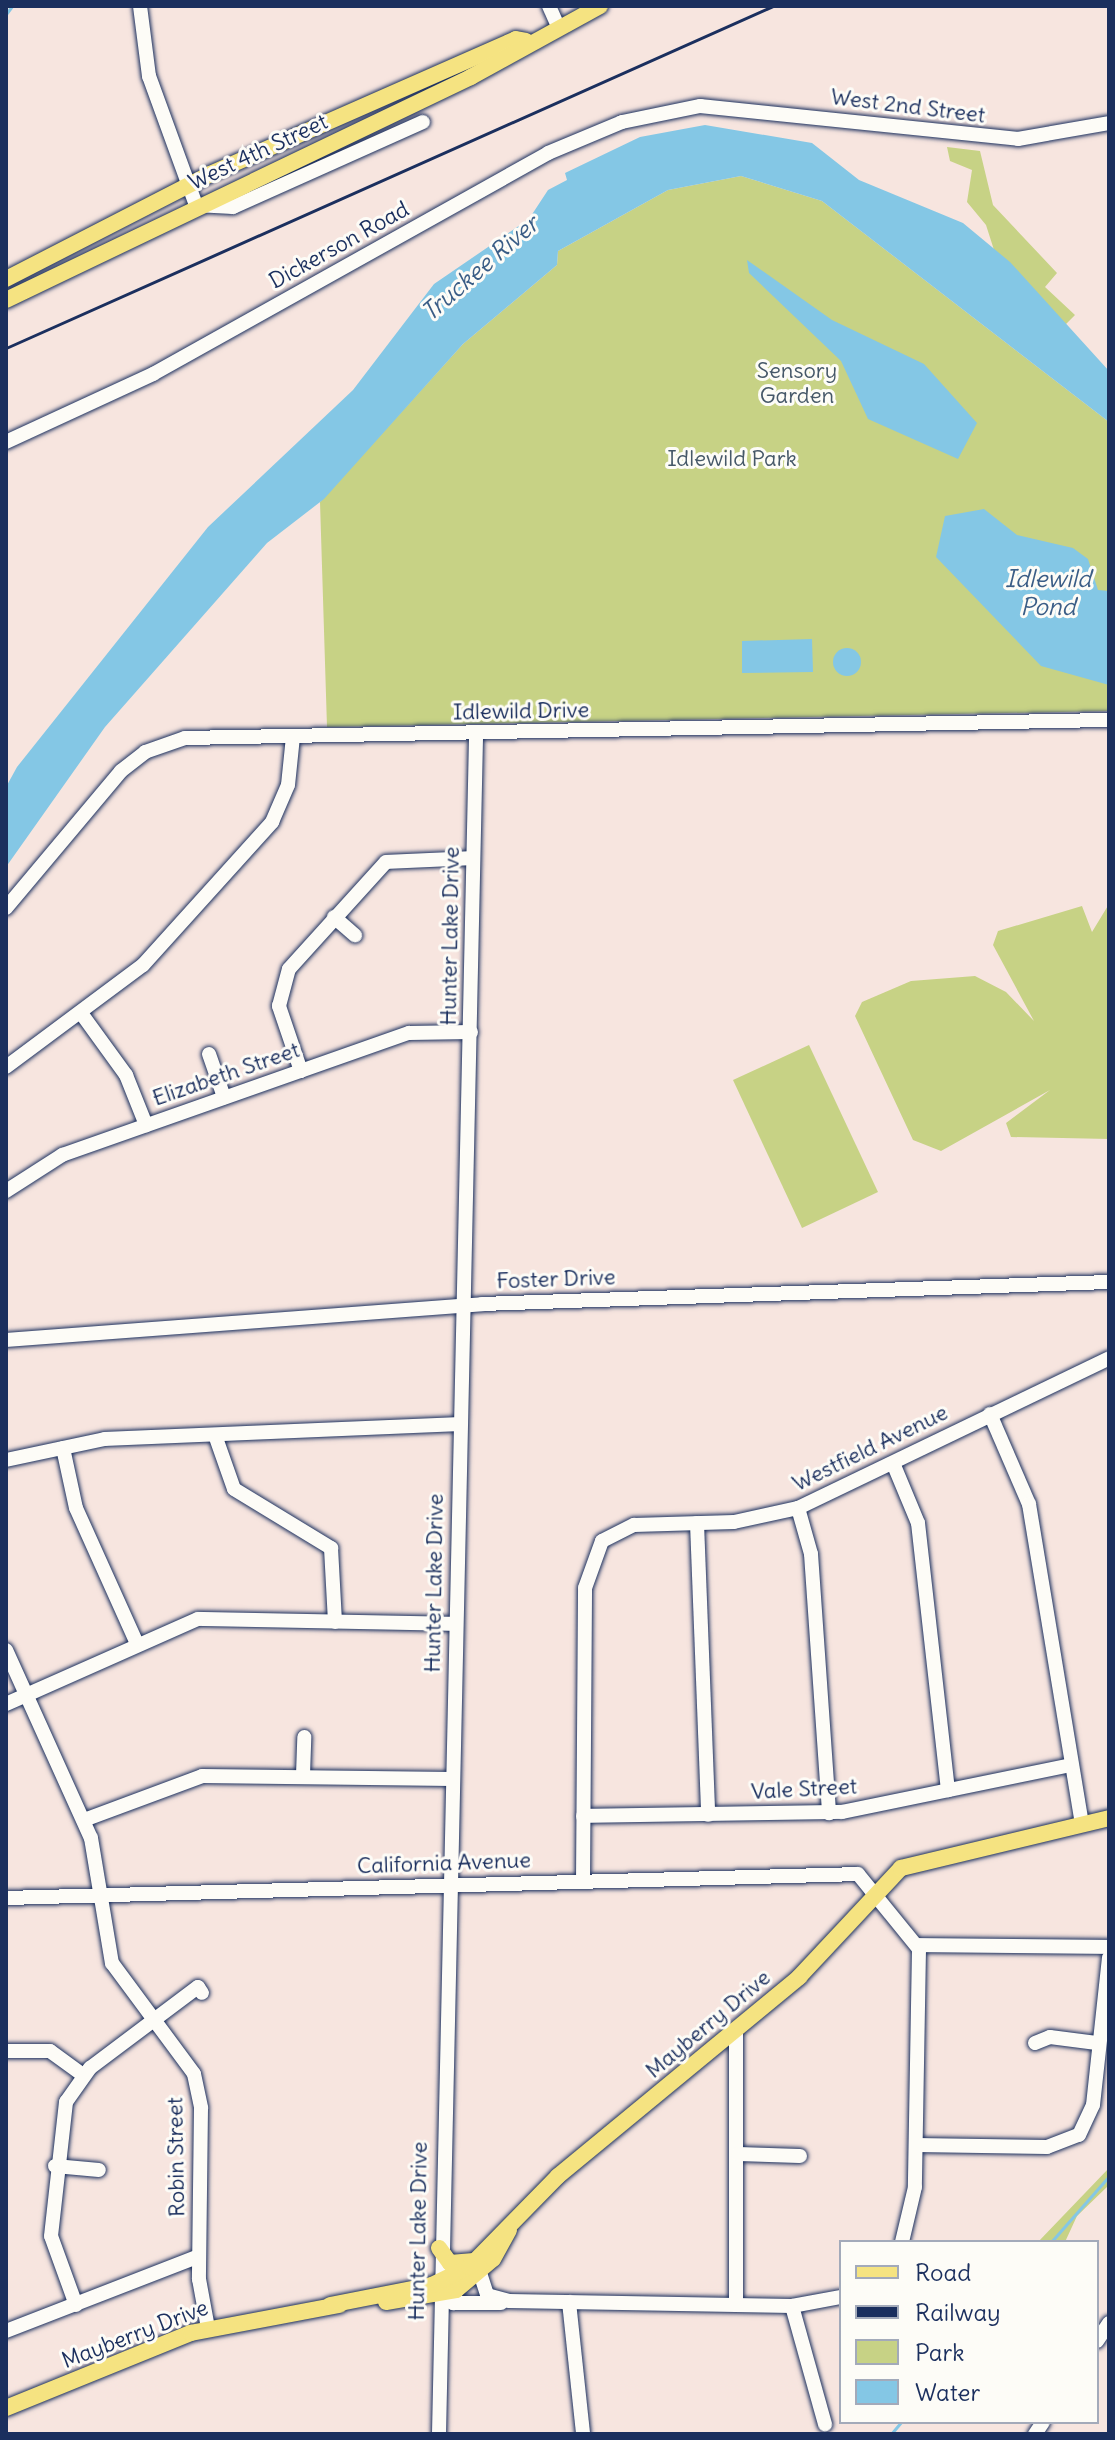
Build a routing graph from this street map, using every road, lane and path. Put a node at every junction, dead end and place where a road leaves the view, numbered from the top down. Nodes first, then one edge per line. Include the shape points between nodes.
1 (140, 6) edge
2 (549, 6) edge
3 (600, 6) edge
4 (558, 26) junction
5 (526, 41) junction
6 (464, 61) junction
7 (471, 77) junction
8 (700, 106) joint
9 (423, 122) dead end
10 (1109, 123) edge
11 (186, 186) junction
12 (196, 205) junction
13 (6, 279) edge
14 (6, 300) edge
15 (6, 442) edge
16 (1109, 720) edge
17 (476, 733) junction
18 (293, 737) junction
19 (473, 858) junction
20 (6, 908) edge
21 (334, 917) junction
22 (355, 935) dead end
23 (81, 1013) junction
24 (471, 1032) junction
25 (209, 1054) dead end
26 (6, 1067) edge
27 (301, 1071) junction
28 (224, 1097) junction
29 (146, 1125) junction
30 (6, 1191) edge
31 (1109, 1282) edge
32 (465, 1306) junction
33 (6, 1340) edge
34 (1109, 1358) edge
35 (990, 1414) junction
36 (460, 1424) junction
37 (215, 1435) junction
38 (63, 1448) junction
39 (6, 1460) edge
40 (893, 1463) junction
41 (798, 1508) junction
42 (697, 1523) junction
43 (335, 1622) junction
44 (455, 1624) junction
45 (137, 1644) junction
46 (6, 1650) edge
47 (26, 1695) junction
48 (6, 1704) edge
49 (304, 1737) dead end
50 (1070, 1765) junction
51 (303, 1775) junction
52 (452, 1779) junction
53 (948, 1790) junction
54 (829, 1813) junction
55 (708, 1815) junction
56 (583, 1816) junction
57 (1109, 1818) edge
58 (84, 1820) junction
59 (1082, 1825) junction
60 (583, 1881) junction
61 (449, 1886) junction
62 (98, 1892) junction
63 (874, 1894) junction
64 (6, 1898) edge
65 (918, 1945) junction
66 (1109, 1947) edge
67 (1109, 1958) edge
68 (202, 1993) dead end
69 (155, 2020) junction
70 (736, 2029) junction
71 (1035, 2043) dead end
72 (1097, 2043) junction
73 (6, 2051) edge
74 (83, 2075) junction
75 (916, 2145) junction
76 (738, 2154) junction
77 (800, 2156) dead end
78 (55, 2166) junction
79 (99, 2170) dead end
80 (903, 2240) edge
81 (439, 2248) junction
82 (199, 2256) junction
83 (478, 2266) junction
84 (439, 2290) junction
85 (839, 2297) edge
86 (509, 2301) junction
87 (569, 2302) junction
88 (76, 2305) junction
89 (736, 2305) junction
90 (792, 2306) junction
91 (208, 2328) junction
92 (6, 2331) edge
93 (6, 2408) edge
94 (825, 2424) dead end
95 (439, 2434) edge
96 (583, 2434) edge

1 - 11 street via 149,76
2 - 4 street
3 - 4 main road, West 4th Street
4 - 5 main road, West 4th Street
5 - 6 main road, West 4th Street
5 - 7 main road, West 4th Street
6 - 7 main road
6 - 11 main road, West 4th Street
7 - 12 main road, West 4th Street
8 - 10 street, West 2nd Street via 998,139
8 - 15 street, Dickerson Road via 581,136 153,374
9 - 12 street via 241,204
11 - 12 street
11 - 13 main road, West 4th Street
12 - 14 main road, West 4th Street
16 - 17 street, Idlewild Drive
17 - 18 street, Idlewild Drive
17 - 19 street, Hunter Lake Drive
18 - 20 street, Idlewild Drive via 185,738 145,752
18 - 23 street via 288,785 272,822 143,965
19 - 21 street via 386,862
19 - 24 street, Hunter Lake Drive
21 - 22 street
21 - 27 street via 279,986
23 - 26 street
23 - 29 street via 126,1075
24 - 27 street, Elizabeth Street via 409,1033
24 - 32 street, Hunter Lake Drive
25 - 28 street
27 - 28 street, Elizabeth Street
28 - 29 street, Elizabeth Street
29 - 30 street, Elizabeth Street via 62,1155
31 - 32 street, Foster Drive
32 - 33 street, Foster Drive
32 - 36 street, Hunter Lake Drive
34 - 35 street, Westfield Avenue
35 - 40 street, Westfield Avenue
35 - 50 street via 1029,1504
36 - 37 street
36 - 44 street, Hunter Lake Drive
37 - 38 street
37 - 43 street via 234,1489 331,1548
38 - 39 street
38 - 45 street via 76,1508
40 - 41 street, Westfield Avenue
40 - 53 street via 918,1523
41 - 42 street, Westfield Avenue
41 - 54 street via 810,1543
42 - 55 street
42 - 56 street, Westfield Avenue via 622,1527 589,1561
43 - 44 street
43 - 45 street via 198,1619
44 - 52 street, Hunter Lake Drive
45 - 47 street
46 - 47 street, Robin Street
47 - 48 street
47 - 58 street, Robin Street
49 - 51 street
50 - 53 street, Vale Street
50 - 59 street
51 - 52 street
51 - 58 street via 202,1776
52 - 61 street, Hunter Lake Drive
53 - 54 street, Vale Street
54 - 55 street, Vale Street
55 - 56 street, Vale Street
56 - 60 street, Westfield Avenue
57 - 59 main road
58 - 62 street, Robin Street
59 - 63 main road, Mayberry Drive via 933,1855 901,1868
60 - 61 street, California Avenue
60 - 63 street, California Avenue via 849,1873
61 - 62 street, California Avenue
61 - 81 street, Hunter Lake Drive
62 - 64 street, California Avenue
62 - 69 street, Robin Street via 112,1963
63 - 65 street, California Avenue
63 - 70 main road, Mayberry Drive via 799,1977
65 - 66 street
65 - 75 street
67 - 72 street
68 - 69 street via 198,1987
69 - 74 street
69 - 82 street, Robin Street via 187,2059 199,2091
70 - 76 street
70 - 83 main road, Mayberry Drive via 558,2176
71 - 72 street via 1050,2037
72 - 75 street via 1092,2113 1072,2141
73 - 74 street via 50,2051
74 - 78 street via 60,2116
75 - 80 street via 914,2201
76 - 77 street
76 - 89 street
78 - 79 street
78 - 88 street via 51,2236
81 - 83 main road via 450,2263
81 - 84 street, Hunter Lake Drive
82 - 88 street
82 - 91 street, Robin Street
83 - 84 main road, Mayberry Drive
83 - 86 street via 487,2295
84 - 86 street via 459,2304
84 - 91 main road, Mayberry Drive
84 - 95 street, Hunter Lake Drive
85 - 90 street
86 - 87 street
87 - 89 street
87 - 96 street
88 - 92 street
89 - 90 street
90 - 94 street
91 - 93 main road, Mayberry Drive

